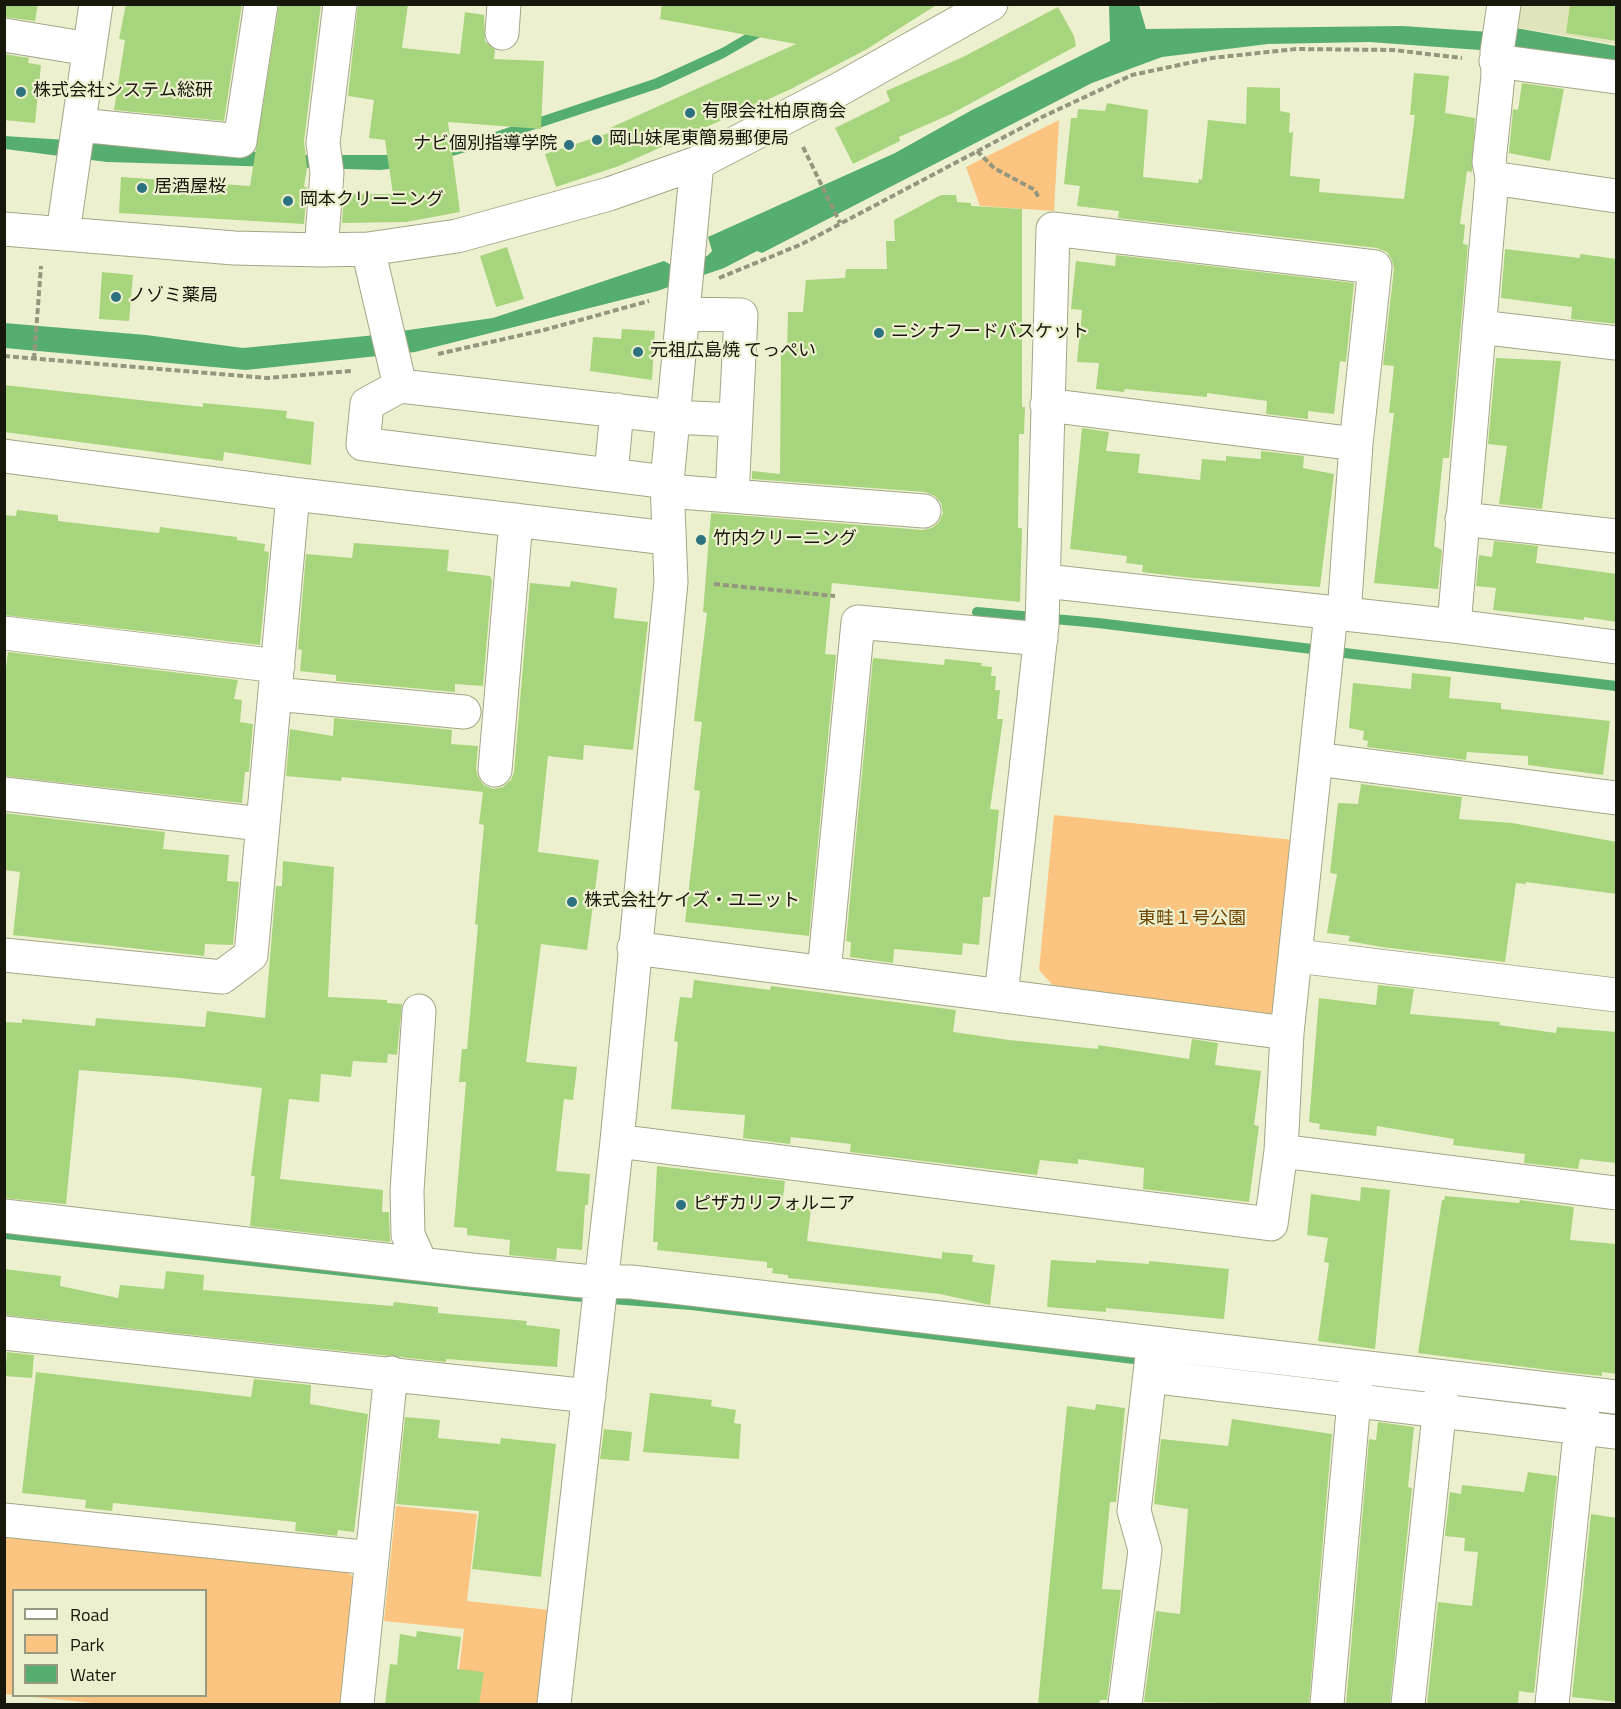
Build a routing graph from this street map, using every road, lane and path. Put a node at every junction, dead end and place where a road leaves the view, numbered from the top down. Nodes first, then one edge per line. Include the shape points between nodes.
1 (96, 4) edge
2 (261, 4) edge
3 (340, 4) edge
4 (991, 4) edge
5 (4, 35) edge
6 (1499, 36) edge
7 (89, 49) junction
8 (1617, 77) edge
9 (788, 116) junction
10 (76, 141) junction
11 (977, 151) junction
12 (697, 163) junction
13 (1492, 178) junction
14 (1617, 196) edge
15 (840, 224) junction
16 (1053, 229) junction
17 (34, 231) edge
18 (368, 249) junction
19 (321, 250) junction
20 (686, 286) junction
21 (1479, 327) junction
22 (1617, 343) edge
23 (4, 356) edge
24 (34, 359) junction
25 (393, 360) junction
26 (1047, 405) junction
27 (616, 411) junction
28 (673, 417) junction
29 (734, 420) junction
30 (1356, 444) junction
31 (4, 456) edge
32 (612, 474) junction
33 (667, 486) junction
34 (293, 494) junction
35 (732, 496) junction
36 (924, 511) dead end
37 (1462, 519) junction
38 (516, 520) junction
39 (1617, 536) edge
40 (667, 538) junction
41 (1043, 613) junction
42 (1454, 626) junction
43 (1332, 632) junction
44 (4, 633) edge
45 (1617, 647) edge
46 (277, 680) junction
47 (464, 712) dead end
48 (1316, 759) junction
49 (495, 770) dead end
50 (4, 794) edge
51 (1617, 798) edge
52 (261, 824) junction
53 (634, 948) junction
54 (4, 955) edge
55 (1297, 956) junction
56 (824, 972) junction
57 (1617, 995) edge
58 (1001, 996) junction
59 (419, 1011) dead end
60 (1287, 1033) junction
61 (617, 1141) junction
62 (1281, 1151) junction
63 (1617, 1193) edge
64 (4, 1216) edge
65 (421, 1264) junction
66 (599, 1293) junction
67 (4, 1333) edge
68 (1151, 1361) junction
69 (392, 1373) junction
70 (1356, 1384) junction
71 (1441, 1394) junction
72 (589, 1396) junction
73 (1617, 1397) edge
74 (1582, 1411) junction
75 (1617, 1432) edge
76 (4, 1520) edge
77 (372, 1558) junction
78 (357, 1704) edge
79 (554, 1704) edge
80 (1125, 1704) edge
81 (1327, 1704) edge
82 (1408, 1704) edge
83 (1552, 1704) edge

1 - 7 street
2 - 10 street via 240,141
3 - 19 street via 323,143
4 - 9 street
5 - 7 street
6 - 8 street
6 - 11 path via 1393,50 1296,49 1212,58 1132,75
6 - 13 street via 1489,162
7 - 10 street
9 - 12 street
9 - 15 path
10 - 17 street
11 - 15 path
11 - 16 path via 994,168 1035,190
12 - 18 street via 508,223 457,236
12 - 20 street
13 - 14 street
13 - 21 street
15 - 20 path via 744,270
16 - 26 street
16 - 30 street via 1375,267
17 - 19 street via 234,248
17 - 24 path via 33,249 40,250 42,257
18 - 19 street
18 - 25 street
20 - 25 path via 544,330
20 - 28 street
20 - 29 street via 741,315
21 - 22 street
21 - 37 street
23 - 24 path
24 - 25 path via 267,378 368,369
25 - 27 street
25 - 32 street via 367,404 363,444
26 - 30 street
26 - 41 street
27 - 28 street
27 - 32 street
28 - 29 street
28 - 33 street
29 - 35 street
30 - 43 street
31 - 34 street
32 - 33 street
33 - 35 street
33 - 40 street
34 - 38 street
34 - 46 street
35 - 36 street
37 - 39 street
37 - 42 street
38 - 40 street
38 - 49 street
40 - 53 street via 671,582
41 - 43 street
41 - 56 street via 858,622
41 - 58 street
42 - 43 street
42 - 45 street
43 - 48 street
44 - 46 street
46 - 47 street
46 - 52 street
48 - 51 street
48 - 55 street
50 - 52 street
52 - 54 street via 251,955 222,976
53 - 56 street
53 - 61 street
55 - 57 street
55 - 60 street
56 - 58 street
58 - 60 street
59 - 65 street via 407,1191 408,1235
60 - 62 street
61 - 62 street via 1271,1224
61 - 66 street
62 - 63 street
64 - 65 street
65 - 66 street
66 - 68 street via 631,1282
66 - 72 street
67 - 69 street
68 - 70 street
68 - 80 street via 1134,1511 1145,1550
69 - 72 street
69 - 77 street
70 - 71 street
70 - 81 street
71 - 74 street
71 - 82 street
72 - 79 street
73 - 74 street
74 - 75 street
74 - 83 street
76 - 77 street
77 - 78 street

